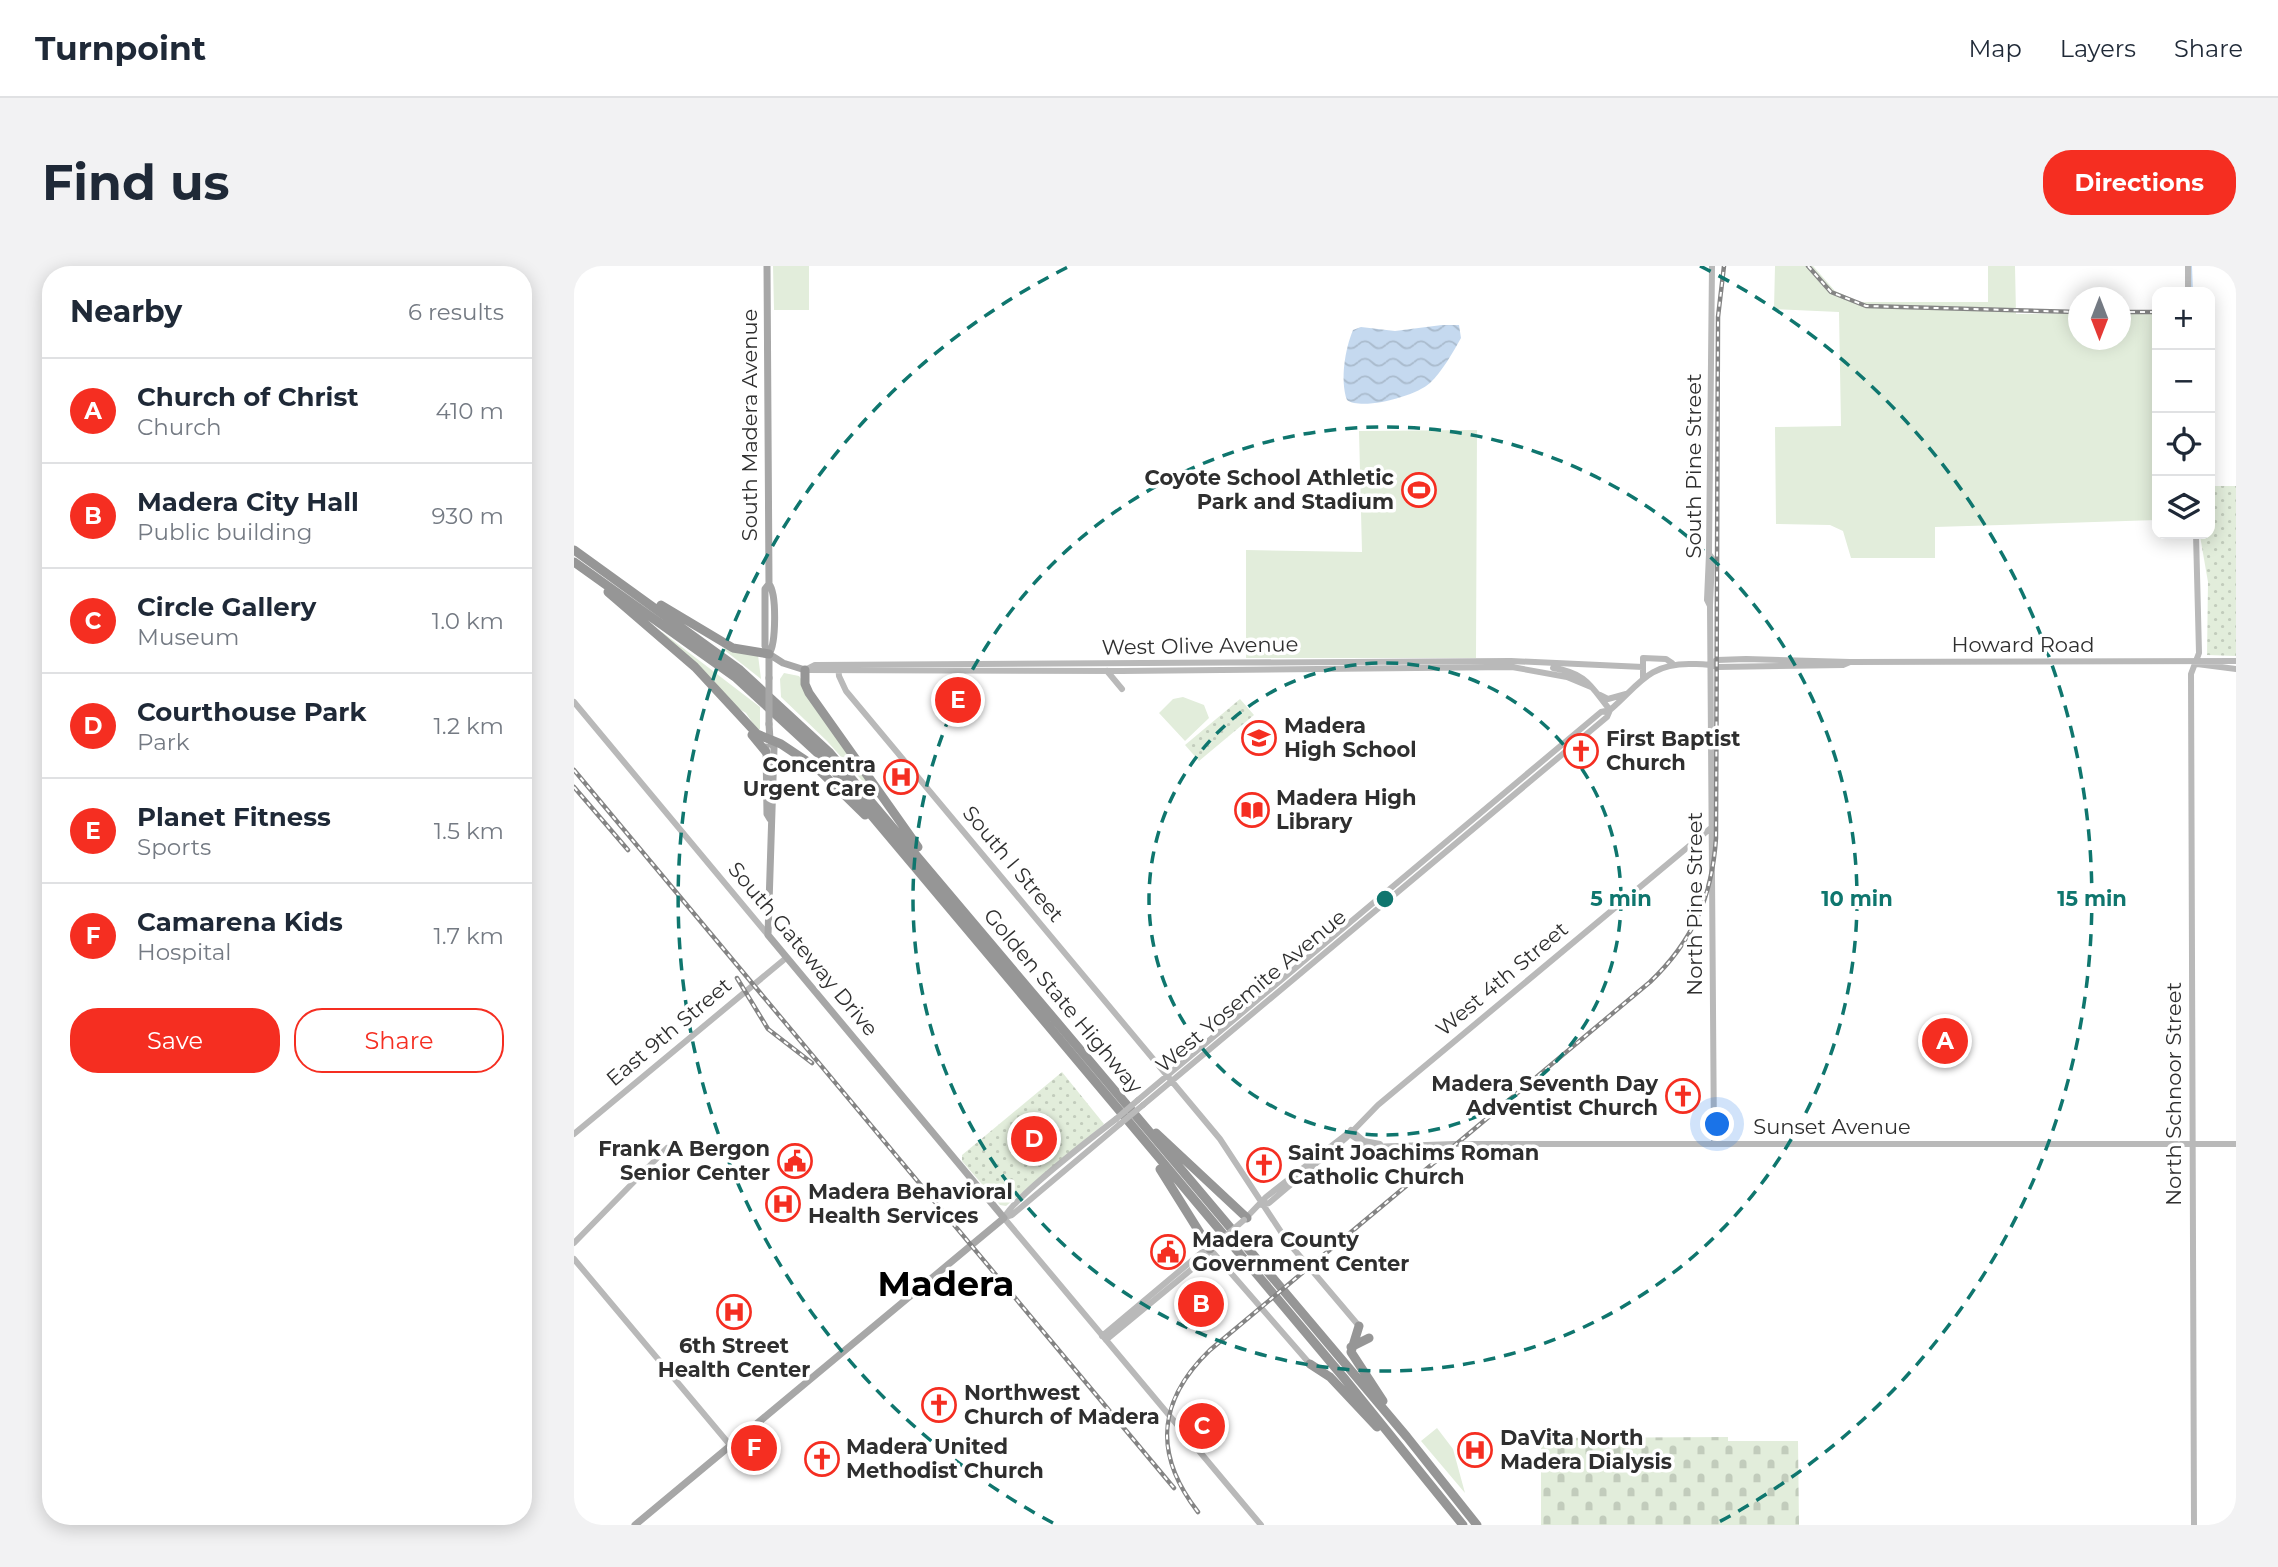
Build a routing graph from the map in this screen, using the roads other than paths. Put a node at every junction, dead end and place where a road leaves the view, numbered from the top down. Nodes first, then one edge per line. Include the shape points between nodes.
1 (767, 266) edge
2 (1713, 266) edge
3 (2188, 266) edge
4 (2188, 287) edge
5 (2196, 539) edge
6 (574, 550) edge
7 (574, 563) edge
8 (769, 654) junction
9 (2236, 662) edge
10 (1643, 663) junction
11 (2195, 663) junction
12 (1534, 664) junction
13 (1674, 664) junction
14 (1711, 664) junction
15 (790, 666) junction
16 (1597, 667) junction
17 (838, 668) junction
18 (2236, 669) edge
19 (805, 670) junction
20 (1107, 671) junction
21 (1553, 674) junction
22 (1581, 676) junction
23 (769, 678) junction
24 (1643, 679) junction
25 (1122, 690) dead end
26 (1593, 690) junction
27 (1628, 693) junction
28 (574, 702) edge
29 (1610, 710) junction
30 (740, 717) junction
31 (770, 740) junction
32 (766, 752) junction
33 (770, 819) junction
34 (1712, 827) junction
35 (926, 872) junction
36 (768, 935) junction
37 (786, 958) junction
38 (1169, 1079) junction
39 (1127, 1104) junction
40 (1350, 1131) junction
41 (574, 1134) edge
42 (1140, 1139) junction
43 (1714, 1144) junction
44 (2192, 1144) junction
45 (2236, 1144) edge
46 (667, 1148) dead end
47 (1262, 1205) junction
48 (1004, 1218) junction
49 (1246, 1219) junction
50 (574, 1243) edge
51 (1212, 1247) junction
52 (574, 1259) edge
53 (1359, 1326) joint
54 (1104, 1338) junction
55 (1369, 1338) dead end
56 (1351, 1347) junction
57 (1310, 1364) joint
58 (1407, 1437) junction
59 (730, 1445) junction
60 (1429, 1483) junction
61 (635, 1525) edge
62 (1261, 1525) edge
63 (1463, 1525) edge
64 (1477, 1525) edge
65 (2194, 1525) edge

1 - 8 main road, South Madera Avenue via 769,584 774,615
2 - 14 main road, South Pine Street via 1709,554 1713,558 1707,600
3 - 4 main road
5 - 11 main road, North Schnoor Street via 2199,653
6 - 8 highway via 725,644
6 - 35 highway, Golden State Highway via 704,642 782,706 851,776
7 - 30 highway via 685,657
7 - 35 highway, Golden State Highway via 698,649 782,717
8 - 15 main road, West Olive Avenue
8 - 23 main road, South Madera Avenue
9 - 11 main road, Howard Road
10 - 13 main road, West Olive Avenue via 1665,659
10 - 16 main road, West Olive Avenue
10 - 24 main road
11 - 14 main road, Howard Road
11 - 18 main road, Howard Road
11 - 44 main road, North Schnoor Street via 2191,674
12 - 16 main road, West Olive Avenue
12 - 17 main road, West Olive Avenue via 1439,661
12 - 22 main road
13 - 14 main road
13 - 24 main road, West Yosemite Avenue
14 - 34 main road, North Pine Street
15 - 19 main road, West Olive Avenue
15 - 23 main road via 777,668
16 - 22 main road
17 - 19 main road, West Olive Avenue
17 - 20 main road, West Olive Avenue
17 - 38 main road, South I Street via 848,694
19 - 35 highway via 809,693 917,846
20 - 21 main road, West Olive Avenue via 1512,667
20 - 25 main road
21 - 22 main road
21 - 26 main road, West Olive Avenue
22 - 26 main road
23 - 31 main road, South Madera Avenue, bridge
24 - 27 main road, West Yosemite Avenue
26 - 27 main road via 1608,699
26 - 29 main road
27 - 29 main road, West Yosemite Avenue
28 - 36 main road, South Gateway Drive
29 - 38 main road, West Yosemite Avenue via 1601,712
30 - 31 highway
30 - 32 highway
31 - 32 main road, South Madera Avenue
31 - 33 main road, South Madera Avenue via 774,748
31 - 35 highway via 825,775
32 - 33 main road, South Madera Avenue
33 - 36 main road, South Madera Avenue
34 - 40 main road, West 4th Street
34 - 43 main road, North Pine Street
35 - 39 highway, Golden State Highway
35 - 42 highway, Golden State Highway
36 - 37 main road, South Gateway Drive
37 - 41 main road, East 9th Street
37 - 48 main road, South Gateway Drive
38 - 47 main road, South I Street via 1220,1139
38 - 48 main road, West Yosemite Avenue, bridge
39 - 49 highway
39 - 58 highway, Golden State Highway
40 - 43 main road, Sunset Avenue via 1364,1141 1385,1145
40 - 47 main road, West 4th Street
42 - 51 highway
42 - 60 highway, Golden State Highway
43 - 44 main road, Sunset Avenue
44 - 45 main road, Sunset Avenue
44 - 65 main road, North Schnoor Street
46 - 50 main road
47 - 49 main road, West 4th Street
47 - 53 main road, South I Street
48 - 54 main road
48 - 59 main road
49 - 51 main road, West 4th Street, bridge
51 - 54 main road, West 4th Street
51 - 57 main road
52 - 59 main road
53 - 56 highway
54 - 62 main road
55 - 56 highway
56 - 58 highway
57 - 60 highway via 1330,1377
58 - 64 highway, Golden State Highway
59 - 61 main road
60 - 63 highway, Golden State Highway

